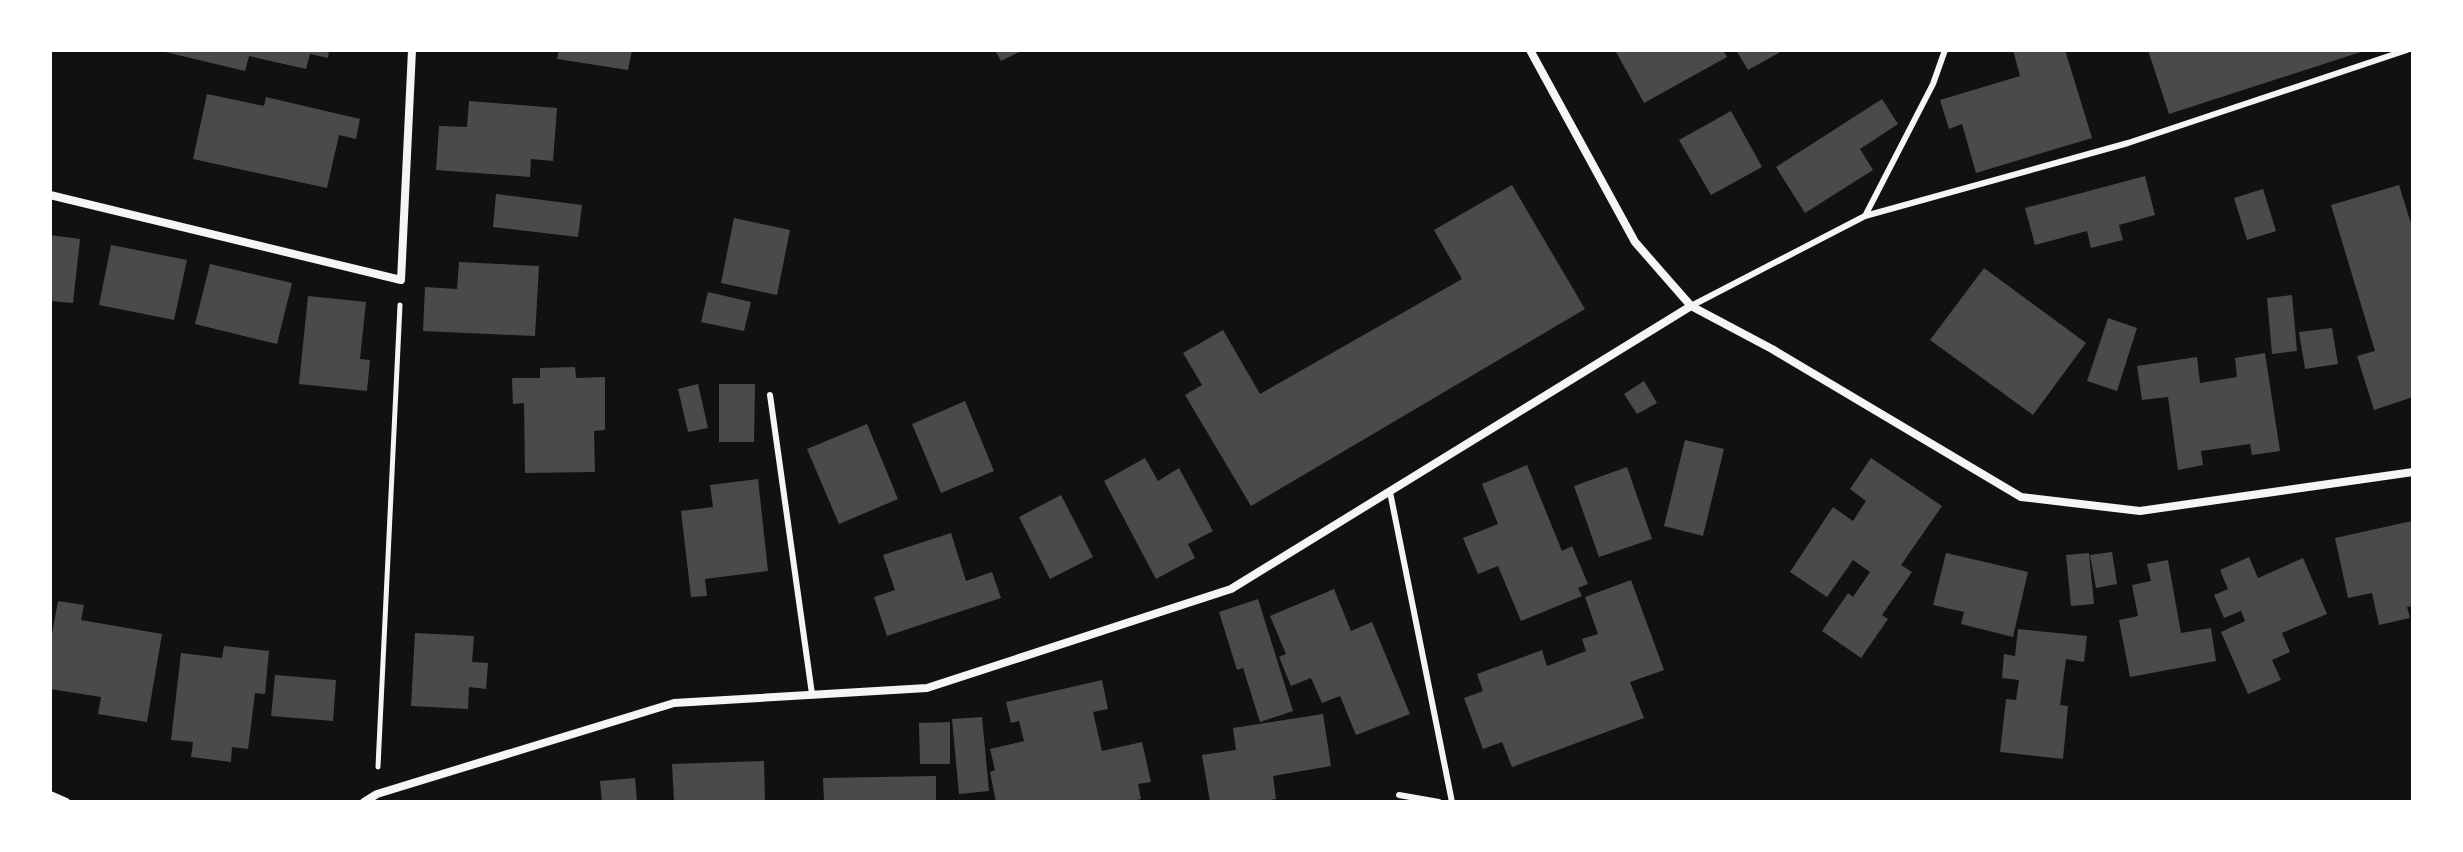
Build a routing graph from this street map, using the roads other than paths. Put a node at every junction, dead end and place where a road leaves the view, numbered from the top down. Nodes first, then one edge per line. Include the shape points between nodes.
1 (412, 50) edge
2 (1530, 50) edge
3 (1945, 50) edge
4 (2407, 50) edge
5 (50, 195) edge
6 (1865, 216) junction
7 (1691, 306) junction
8 (770, 395) dead end
9 (2413, 472) edge
10 (1390, 492) junction
11 (812, 694) junction
12 (50, 795) edge
13 (1399, 795) dead end
14 (66, 802) edge
15 (364, 802) edge
16 (1439, 802) edge
17 (1452, 802) edge

1 - 5 street via 401,280
2 - 7 street via 1635,242
3 - 6 lane
4 - 6 lane via 2128,143
6 - 7 lane
7 - 9 street via 2021,497 2140,511
7 - 10 street
8 - 11 lane
10 - 11 street via 1231,589 927,688
10 - 17 lane
11 - 15 street via 674,703
12 - 14 street
13 - 16 lane

